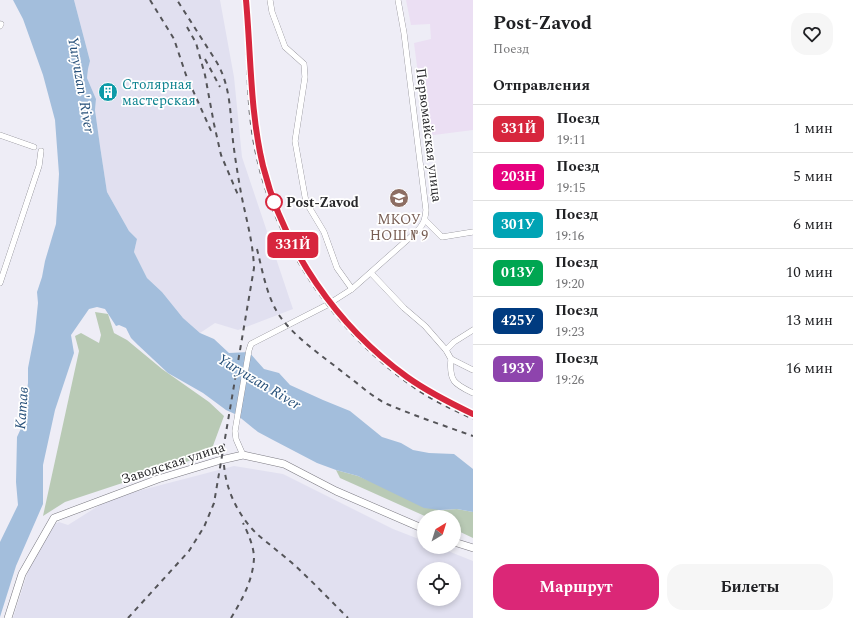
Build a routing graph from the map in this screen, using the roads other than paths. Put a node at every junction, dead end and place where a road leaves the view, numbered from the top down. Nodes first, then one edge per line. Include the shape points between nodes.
1 (270, 0) edge
2 (398, 0) edge
3 (0, 135) edge
4 (34, 147) dead end
5 (41, 151) dead end
6 (425, 220) junction
7 (473, 232) edge
8 (371, 273) junction
9 (0, 283) edge
10 (352, 289) junction
11 (473, 330) edge
12 (446, 350) junction
13 (451, 359) junction
14 (473, 370) edge
15 (473, 392) edge
16 (243, 455) junction
17 (417, 526) edge
18 (461, 544) edge
19 (473, 548) edge
20 (8, 618) edge

1 - 10 street via 285,47 304,64 305,77 296,141 306,202 324,232 337,268
2 - 6 street, Первомайская улица via 423,183
3 - 4 street
5 - 9 street via 39,166
6 - 7 street via 442,237
6 - 8 street, Первомайская улица via 422,227
8 - 10 street, Первомайская улица
8 - 12 street
10 - 16 street, Первомайская улица via 252,344 235,431
11 - 12 street
12 - 13 street
13 - 14 street
13 - 15 street via 452,379
16 - 17 street, Заводская улица via 284,464 336,492
16 - 20 street, Заводская улица via 158,479 54,518 22,574
18 - 19 street

